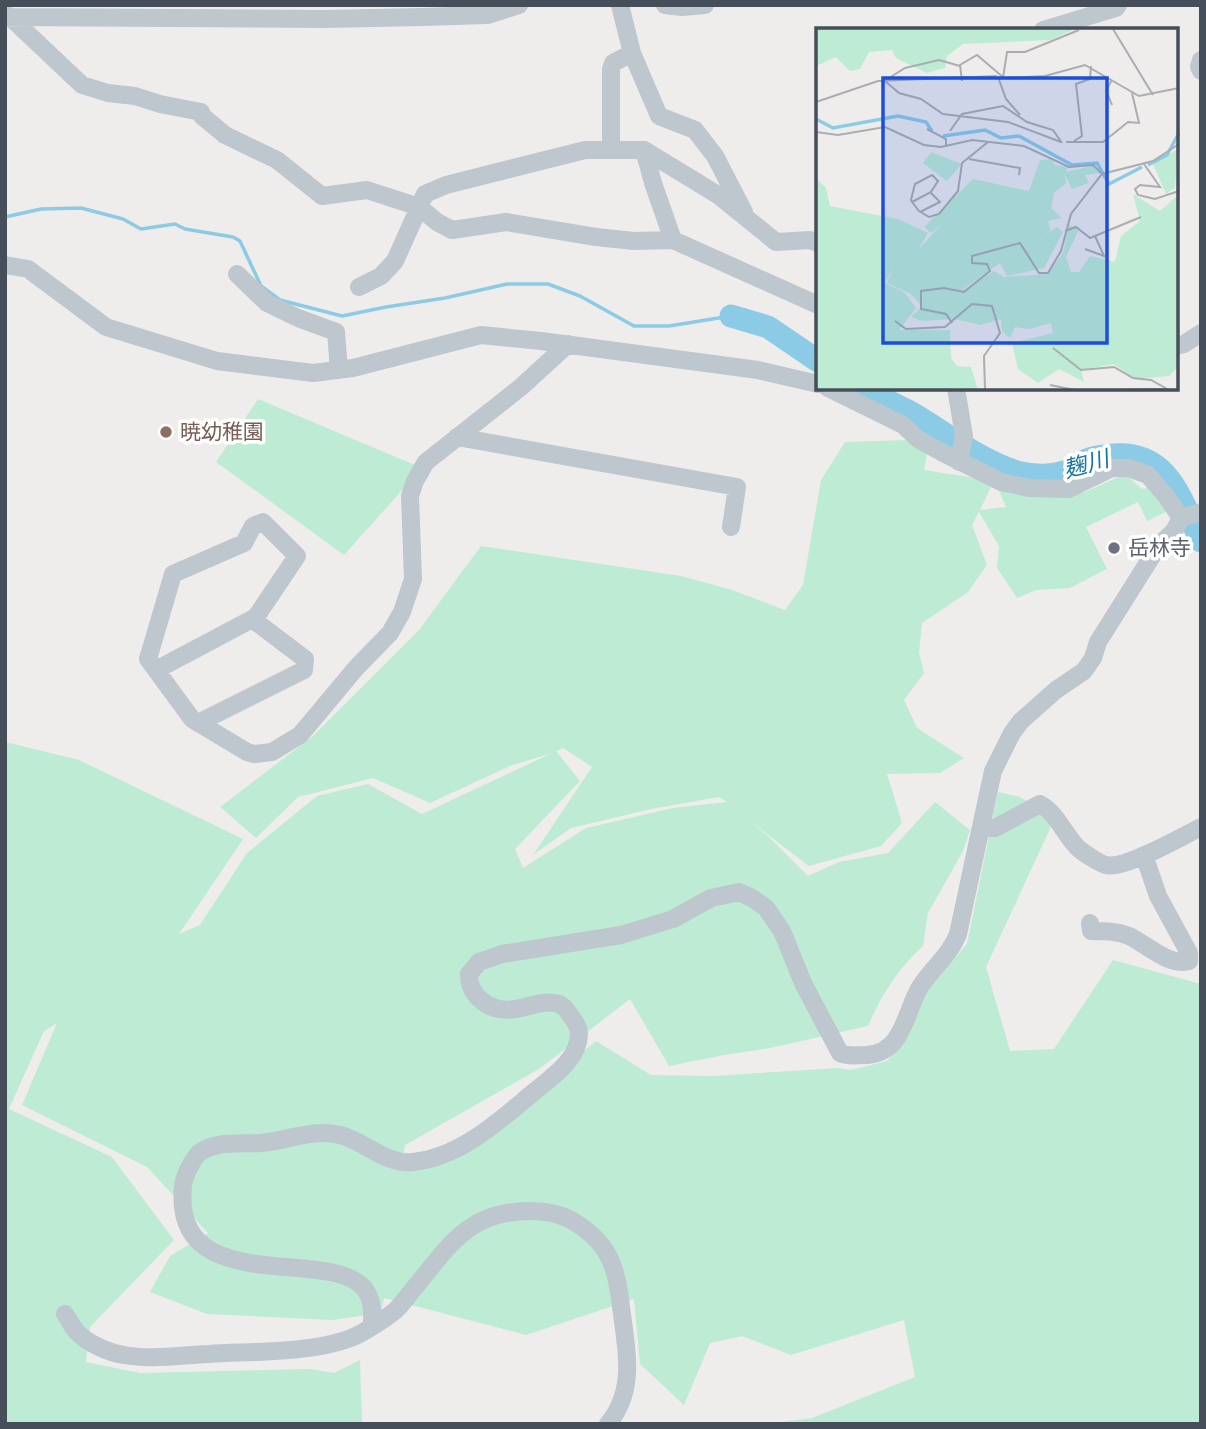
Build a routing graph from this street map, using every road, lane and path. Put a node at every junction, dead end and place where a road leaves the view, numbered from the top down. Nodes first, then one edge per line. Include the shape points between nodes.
1 (519, 5) edge
2 (620, 5) edge
3 (665, 5) edge
4 (705, 5) edge
5 (1118, 5) edge
6 (422, 11) edge
7 (12, 13) edge
8 (1050, 28) edge
9 (632, 53) junction
10 (1201, 60) edge
11 (1201, 71) edge
12 (611, 150) junction
13 (645, 150) junction
14 (419, 207) junction
15 (749, 221) junction
16 (673, 240) junction
17 (816, 243) edge
18 (5, 265) edge
19 (237, 274) dead end
20 (359, 287) dead end
21 (816, 305) edge
22 (1201, 333) edge
23 (568, 344) junction
24 (1178, 346) edge
25 (339, 370) junction
26 (816, 384) edge
27 (832, 390) edge
28 (956, 390) edge
29 (457, 437) junction
30 (961, 459) junction
31 (1190, 515) edge
32 (731, 527) dead end
33 (252, 619) junction
34 (156, 670) junction
35 (198, 723) junction
36 (1201, 827) edge
37 (982, 828) junction
38 (1144, 855) junction
39 (1090, 923) dead end
40 (65, 1314) dead end
41 (373, 1321) dead end
42 (608, 1424) edge

1 - 6 street via 488,15
2 - 9 street
3 - 4 street
5 - 8 street
6 - 7 street via 324,19
7 - 14 street via 82,85 201,113 225,135 277,160 322,196 367,190
9 - 12 street via 613,63 611,69
9 - 15 street via 659,116 695,130 715,156
10 - 11 street
12 - 13 street
12 - 14 street via 585,150 446,185 425,194
13 - 15 street via 718,195
13 - 16 street
14 - 16 street via 452,230 506,222 596,237
14 - 20 street via 395,261 381,276
15 - 17 street via 776,242
16 - 21 street
18 - 25 street via 27,269 106,327 217,361 313,373
19 - 25 street via 267,303 336,332
22 - 24 street
23 - 25 street via 481,335
23 - 26 street via 758,370
23 - 29 street
27 - 30 street
28 - 30 street via 964,436
29 - 32 street via 737,487
29 - 35 street via 426,462 412,489 413,579 402,612 390,633 300,735 272,752 254,754
30 - 31 street via 1001,481 1029,488 1069,489 1112,468 1129,468 1148,475
31 - 37 street via 1159,545 1084,671 1056,690 1012,733 993,771
33 - 34 street
33 - 34 street via 297,556 263,522 253,526 244,543 173,574 148,659
33 - 35 street via 305,659 304,670
34 - 35 street
36 - 38 street
37 - 38 street via 995,828 1040,804 1079,849 1106,865
37 - 41 street via 957,939 920,987 897,1038 886,1051 840,1053 782,931 766,908 739,892 711,898 673,919 621,935 502,954 479,962 469,974 469,984 480,999 493,1009 507,1011 557,1003 574,1020 577,1044 554,1076 485,1132 436,1158 410,1163 391,1160 329,1133 218,1145 201,1152 183,1183 183,1214 188,1231 203,1247 257,1264 336,1272 363,1287 373,1308
38 - 39 street via 1158,897 1189,961 1172,960 1126,935 1091,931
40 - 42 street via 77,1333 122,1355 162,1357 330,1344 362,1333 396,1310 447,1249 477,1222 502,1213 545,1211 586,1228 612,1261 618,1281 628,1377 620,1407

